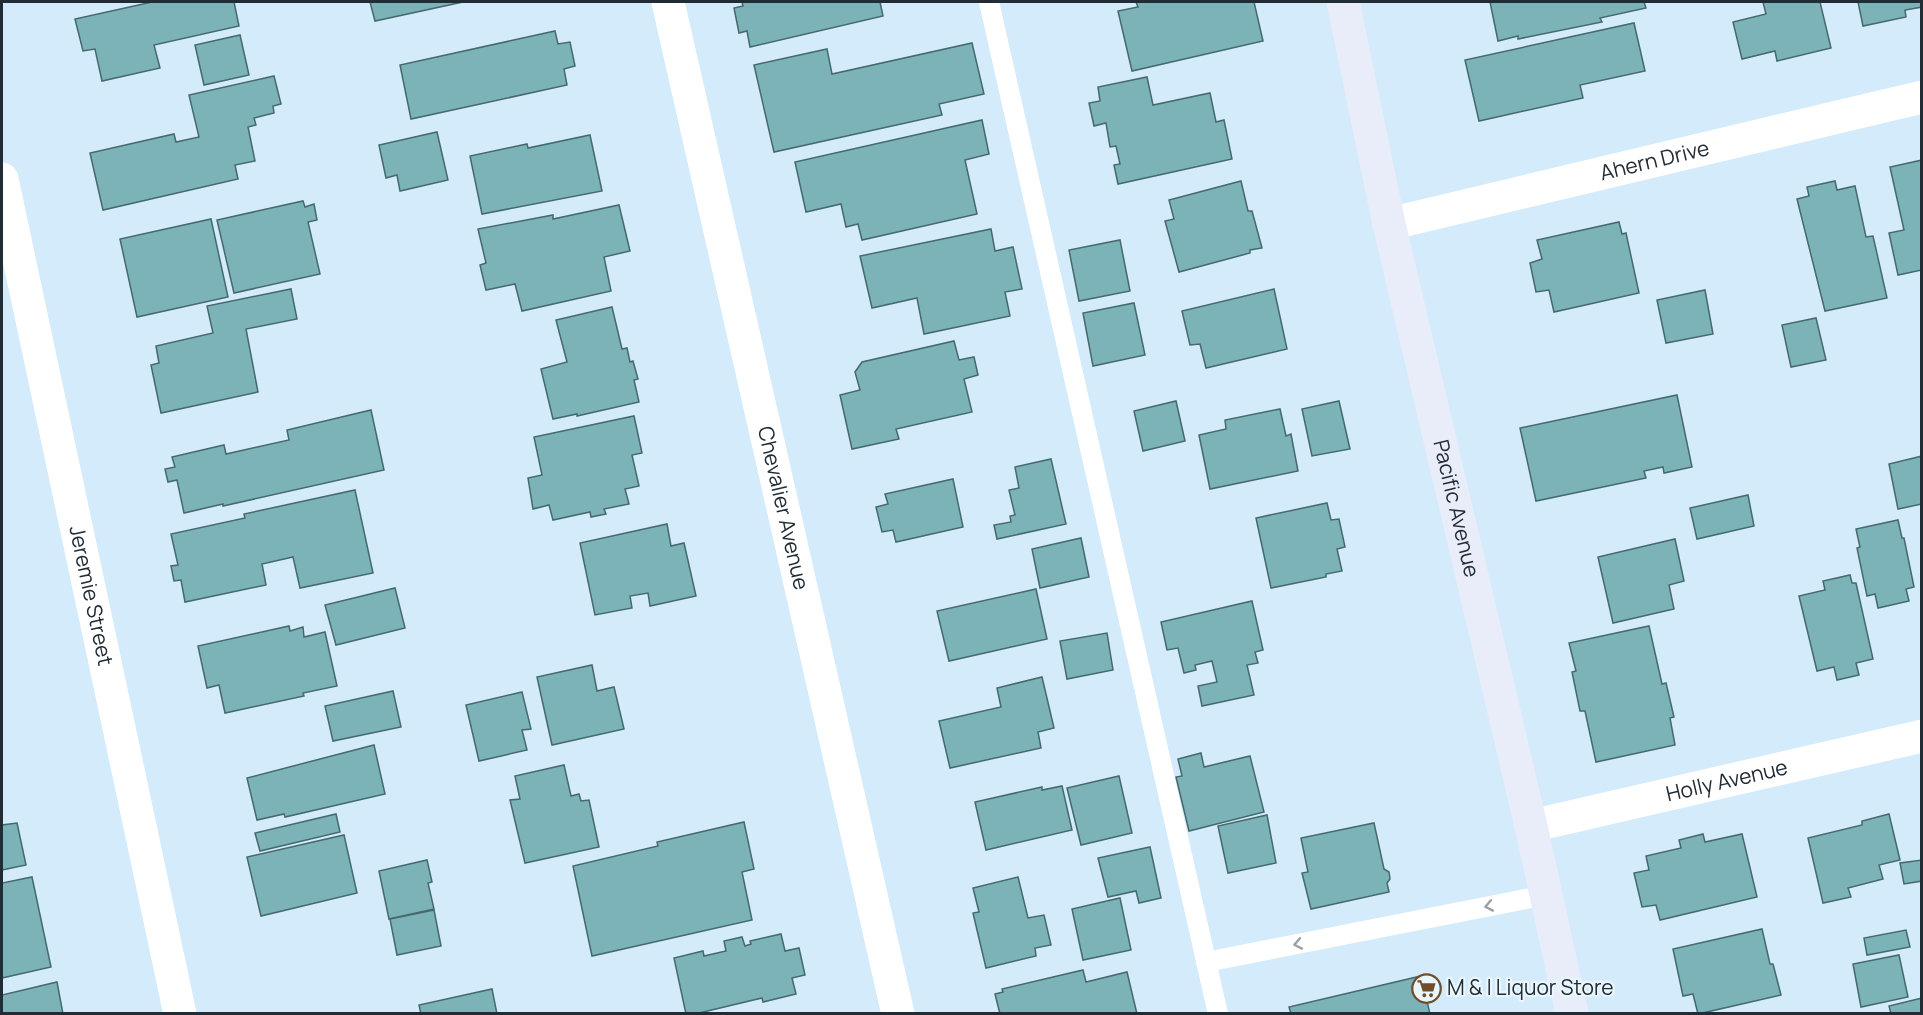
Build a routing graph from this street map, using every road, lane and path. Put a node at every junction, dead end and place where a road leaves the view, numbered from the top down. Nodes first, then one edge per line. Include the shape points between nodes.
1 (668, 2) edge
2 (989, 2) edge
3 (1343, 2) edge
4 (1922, 97) edge
5 (2, 179) edge
6 (1389, 224) junction
7 (1922, 736) edge
8 (1531, 826) junction
9 (1546, 895) junction
10 (1206, 962) junction
11 (180, 1014) edge
12 (898, 1014) edge
13 (1218, 1014) edge
14 (1572, 1014) edge

1 - 12 street, Chevalier Avenue
2 - 10 lane
3 - 6 main road, Pacific Avenue
4 - 6 street, Ahern Drive
5 - 11 street, Jeremie Street
6 - 8 main road, Pacific Avenue
7 - 8 street, Holly Avenue
8 - 9 main road, Pacific Avenue
9 -> 10 lane
9 - 14 main road, Pacific Avenue
10 - 13 lane

